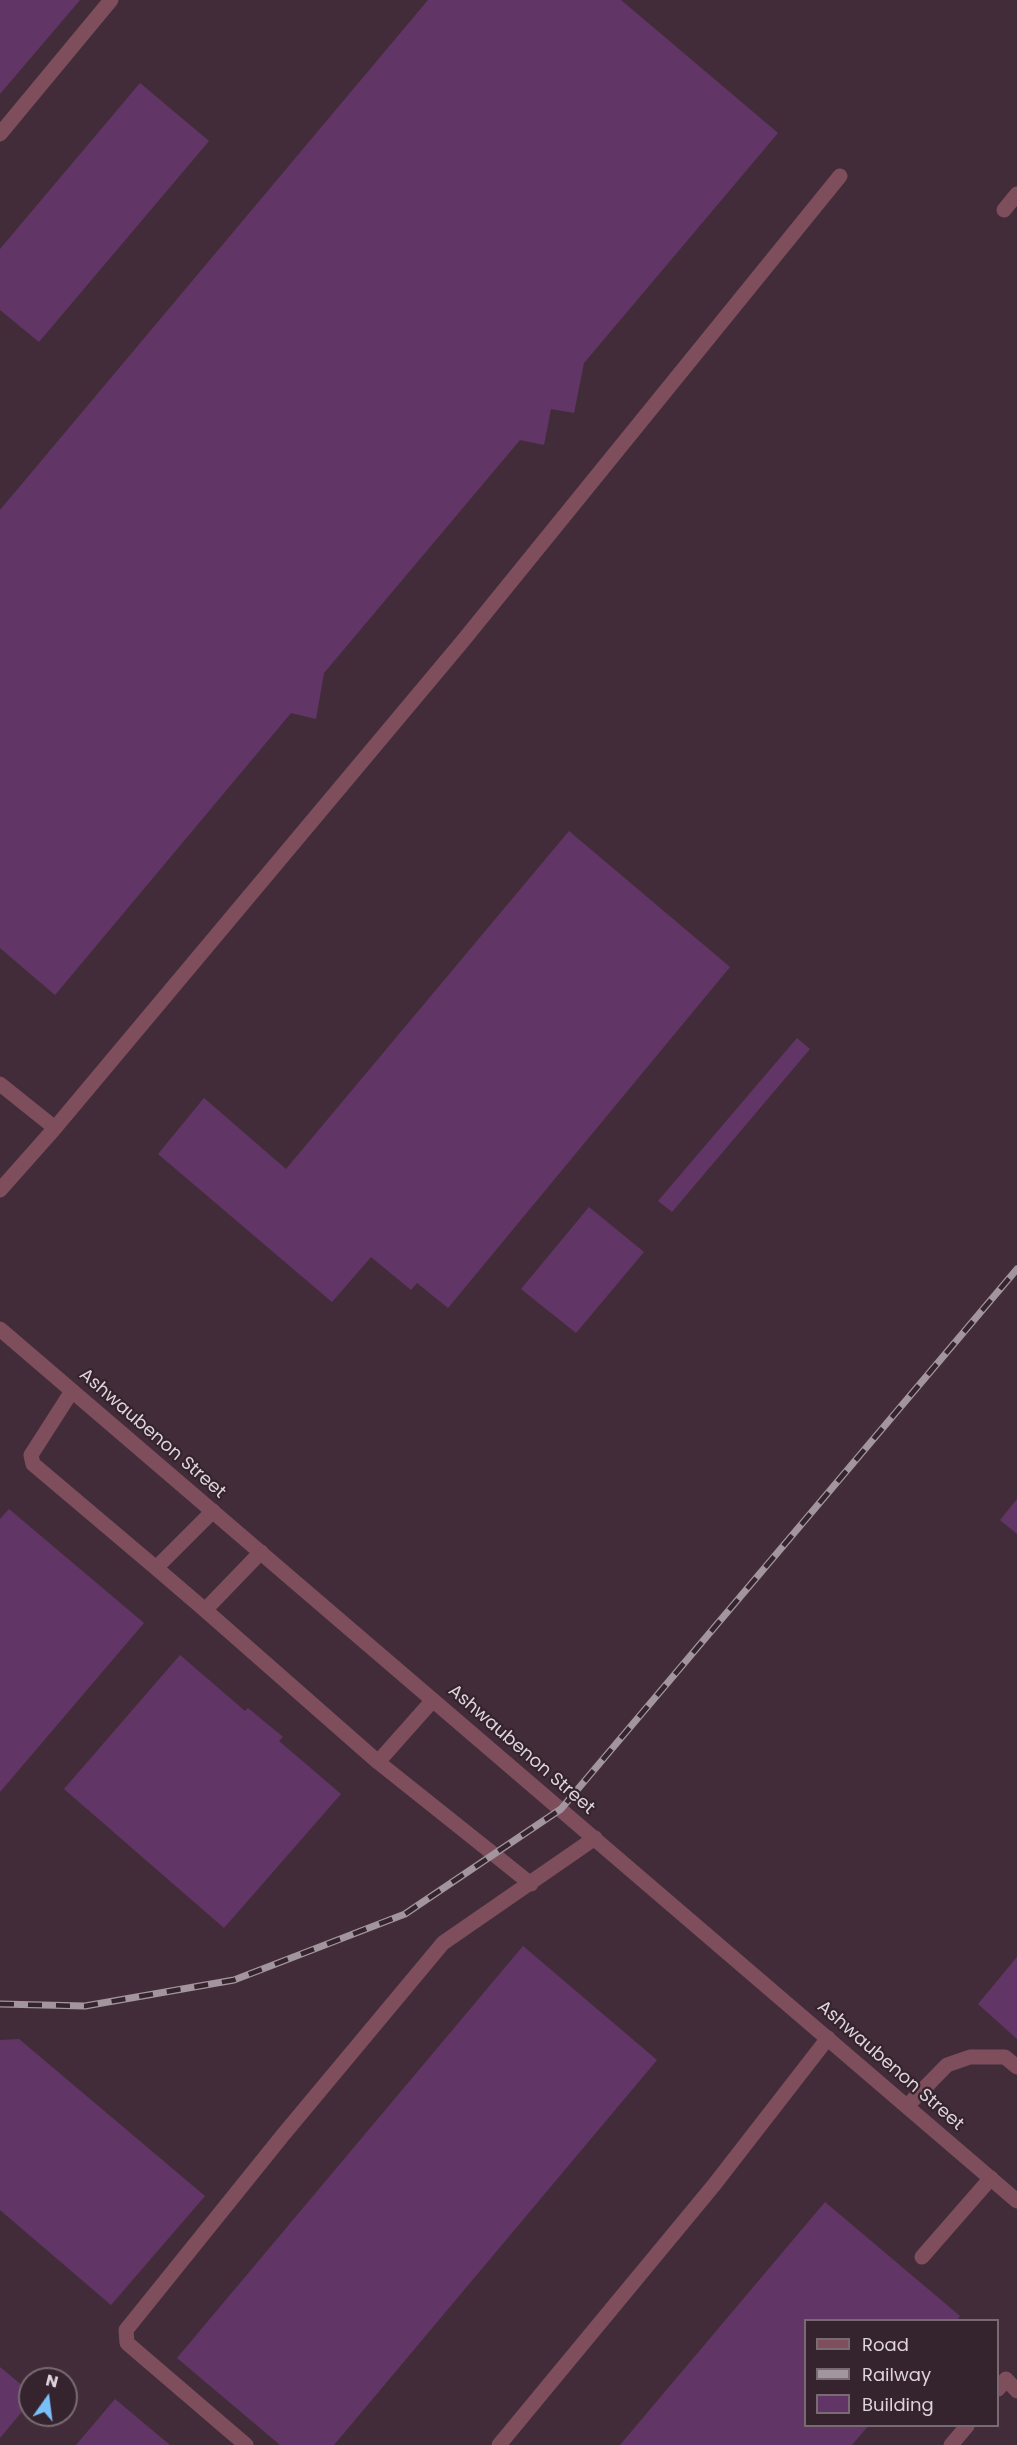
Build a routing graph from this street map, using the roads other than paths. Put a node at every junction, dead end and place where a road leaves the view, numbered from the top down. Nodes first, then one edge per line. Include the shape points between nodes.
1 (111, 0) edge
2 (0, 134) edge
3 (840, 176) dead end
4 (1017, 194) edge
5 (1004, 210) dead end
6 (0, 1084) edge
7 (55, 1128) junction
8 (0, 1191) edge
9 (0, 1329) edge
10 (72, 1391) junction
11 (213, 1511) junction
12 (261, 1552) junction
13 (156, 1568) junction
14 (205, 1610) junction
15 (434, 1700) junction
16 (378, 1762) junction
17 (595, 1838) junction
18 (531, 1884) junction
19 (828, 2038) junction
20 (1017, 2067) edge
21 (907, 2106) junction
22 (991, 2178) junction
23 (1017, 2201) edge
24 (922, 2257) dead end
25 (999, 2388) edge
26 (1017, 2391) edge
27 (966, 2427) edge
28 (246, 2445) edge
29 (499, 2445) edge
30 (951, 2445) edge

1 - 2 street
3 - 7 street via 462,642
4 - 5 street
6 - 7 street
7 - 8 street
9 - 10 street, Ashwaubenon Street
10 - 11 street, Ashwaubenon Street
10 - 13 street via 31,1455 33,1464
11 - 12 street, Ashwaubenon Street
11 - 13 street
12 - 14 street
12 - 15 street, Ashwaubenon Street
13 - 14 street
14 - 16 street
15 - 16 street
15 - 17 street, Ashwaubenon Street
16 - 18 street
17 - 18 street
17 - 19 street, Ashwaubenon Street
18 - 28 street via 442,1943 126,2330 127,2343
19 - 21 street, Ashwaubenon Street
19 - 29 street via 714,2185
20 - 21 street via 1005,2057 970,2057 947,2065
21 - 22 street, Ashwaubenon Street
22 - 23 street, Ashwaubenon Street
22 - 24 street
25 - 26 street via 1006,2379
27 - 30 street

